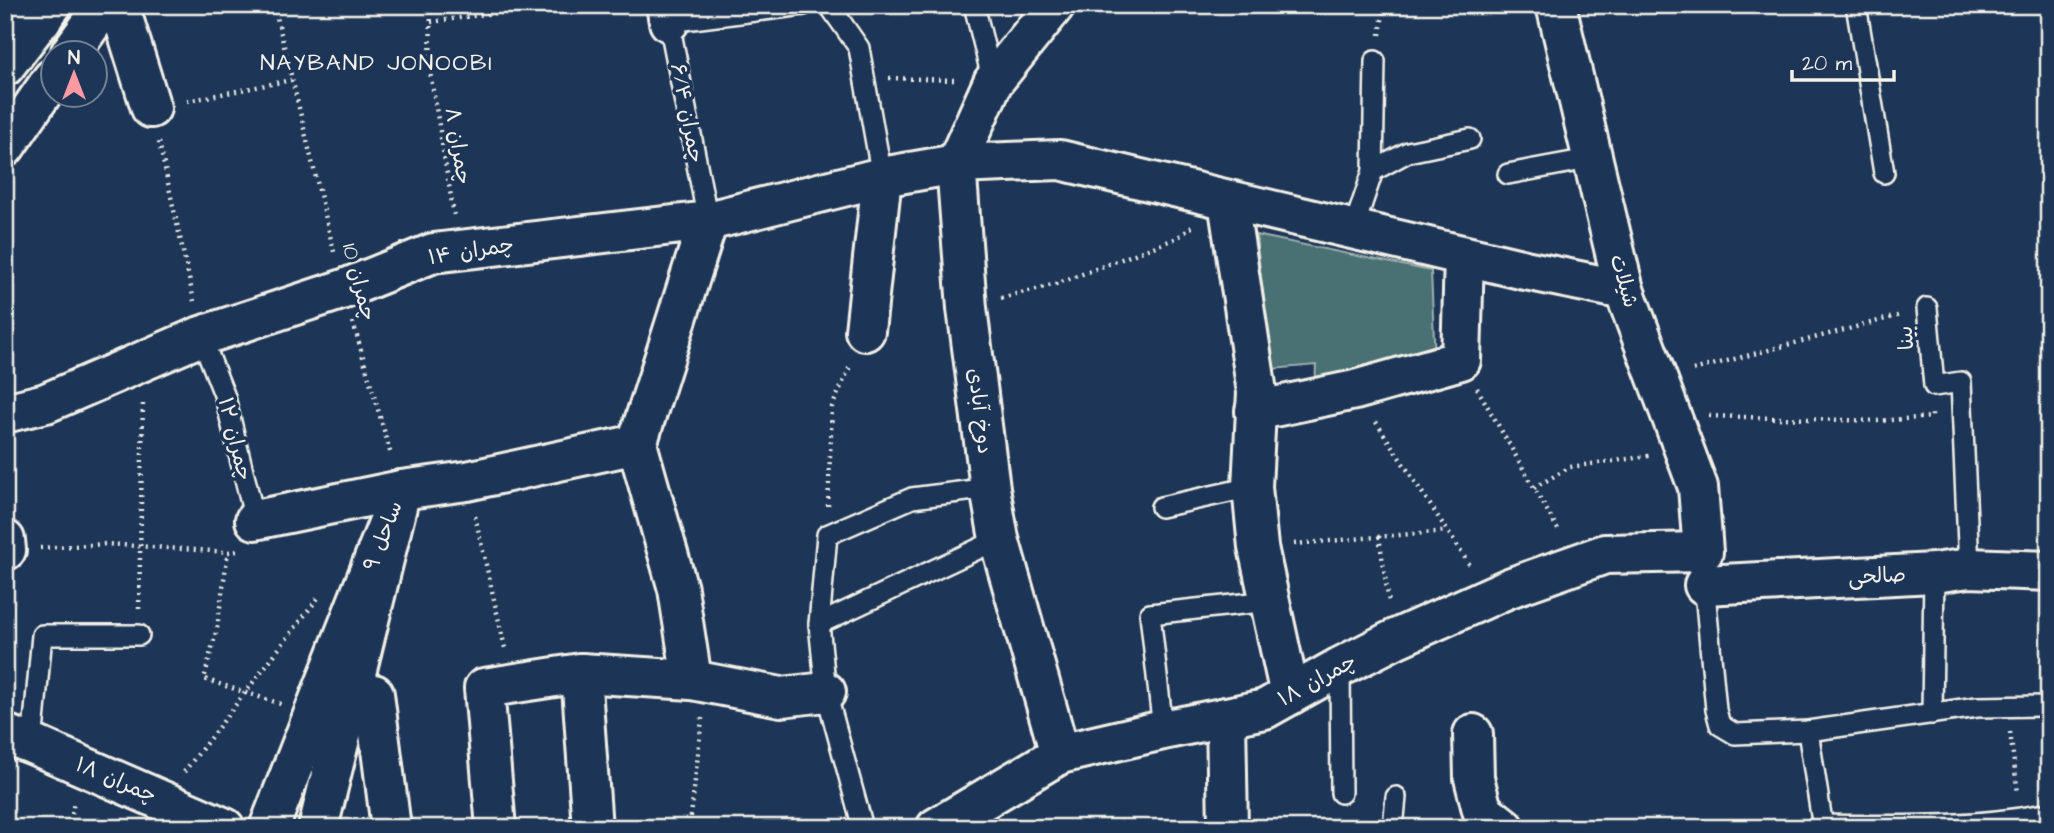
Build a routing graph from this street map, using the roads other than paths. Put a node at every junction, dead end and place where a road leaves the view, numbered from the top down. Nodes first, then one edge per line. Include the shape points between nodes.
1 (105, 5) edge
2 (119, 5) edge
3 (804, 5) edge
4 (829, 5) edge
5 (974, 5) edge
6 (1055, 5) edge
7 (1556, 5) edge
8 (1856, 5) edge
9 (5, 8) edge
10 (47, 12) edge
11 (667, 14) edge
12 (81, 38) edge
13 (1376, 61) dead end
14 (5, 66) edge
15 (993, 82) junction
16 (38, 99) edge
17 (151, 108) road end
18 (1470, 139) dead end
19 (5, 147) edge
20 (1594, 158) junction
21 (957, 164) junction
22 (1373, 171) junction
23 (1884, 173) dead end
24 (1508, 174) dead end
25 (882, 177) junction
26 (1228, 201) junction
27 (708, 221) junction
28 (1353, 230) junction
29 (1464, 256) junction
30 (1624, 290) junction
31 (1927, 308) road end
32 (865, 331) road end
33 (201, 337) junction
34 (1255, 411) junction
35 (5, 413) edge
36 (637, 444) junction
37 (1252, 487) junction
38 (990, 488) junction
39 (401, 490) junction
40 (1161, 507) dead end
41 (255, 520) joint
42 (999, 539) junction
43 (5, 540) edge
44 (6, 550) edge
45 (1704, 568) junction
46 (1951, 571) junction
47 (2049, 571) edge
48 (1270, 600) junction
49 (819, 624) junction
50 (139, 635) road end
51 (1340, 667) junction
52 (581, 673) junction
53 (699, 681) junction
54 (826, 692) junction
55 (374, 694) dead end
56 (1290, 695) junction
57 (2049, 706) edge
58 (1932, 714) junction
59 (1226, 717) junction
60 (1163, 730) junction
61 (1808, 731) junction
62 (1473, 734) dead end
63 (18, 739) edge
64 (1060, 754) junction
65 (1341, 793) dead end
66 (1396, 797) dead end
67 (2049, 813) edge
68 (952, 824) edge
69 (591, 826) edge
70 (1823, 826) edge
71 (225, 828) edge
72 (269, 828) edge
73 (318, 828) edge
74 (391, 828) edge
75 (496, 828) edge
76 (863, 828) edge
77 (1227, 828) edge
78 (1393, 828) edge
79 (1505, 828) edge

1 - 12 street
2 - 17 street
3 - 11 lane
4 - 25 lane via 859,48
5 - 15 lane
6 - 15 street, دوخ آبادی
7 - 20 street, شیلات
8 - 23 lane
9 - 10 street
10 - 14 street
11 - 27 lane, چمران ۶/۴
13 - 22 lane
15 - 21 street, دوخ آبادی
16 - 19 street
18 - 22 lane via 1408,152
20 - 24 lane
20 - 30 street, شیلات
21 - 25 street, چمران ۱۴
21 - 26 street, چمران ۱۴ via 1060,160
21 - 38 street, دوخ آبادی via 967,308
22 - 28 lane
25 - 27 street, چمران ۱۴
25 - 32 street
26 - 28 street, چمران ۱۴
26 - 34 street via 1257,391
27 - 33 street, چمران ۱۴ via 433,253 344,289
27 - 36 street
28 - 29 street, چمران ۱۴
29 - 30 street, چمران ۱۴
29 - 34 street via 1461,360 1355,390
30 - 45 street, شیلات via 1698,487
31 - 46 lane, بینا via 1934,386 1961,382
33 - 35 street, چمران ۱۴ via 46,403
33 - 41 lane, چمران ۱۲ via 225,397
34 - 37 street
36 - 39 street via 467,481
36 - 53 street
37 - 40 lane
37 - 48 street via 1258,547
38 - 42 street, دوخ آبادی
38 - 49 lane via 912,498 827,535
39 - 41 street
39 - 72 street, ساحل ۹
39 - 73 street, ساحل ۹
42 - 49 lane
42 - 64 street, دوخ آبادی
43 - 44 street
45 - 46 street, صالحی
45 - 51 street, چمران ۱۸ via 1605,554 1490,597
45 - 61 lane via 1720,725 1735,734
46 - 47 street, صالحی
46 - 58 lane
48 - 56 street
48 - 60 lane via 1150,614
49 - 54 lane
50 - 63 lane via 42,635
51 - 56 street, چمران ۱۸
51 - 65 lane
52 - 53 street
52 - 69 street
52 - 75 street via 484,688
53 - 54 street via 781,696
54 - 76 lane
55 - 74 street
56 - 59 street, چمران ۱۸ via 1265,709
57 - 58 lane via 1977,707
58 - 61 lane
59 - 60 street, چمران ۱۸
59 - 77 street
60 - 64 street, چمران ۱۸
61 - 70 lane
62 - 79 street via 1474,778 1482,810
63 - 71 street, چمران ۱۸
64 - 68 street, چمران ۱۸
66 - 78 lane
67 - 70 lane via 1924,826

